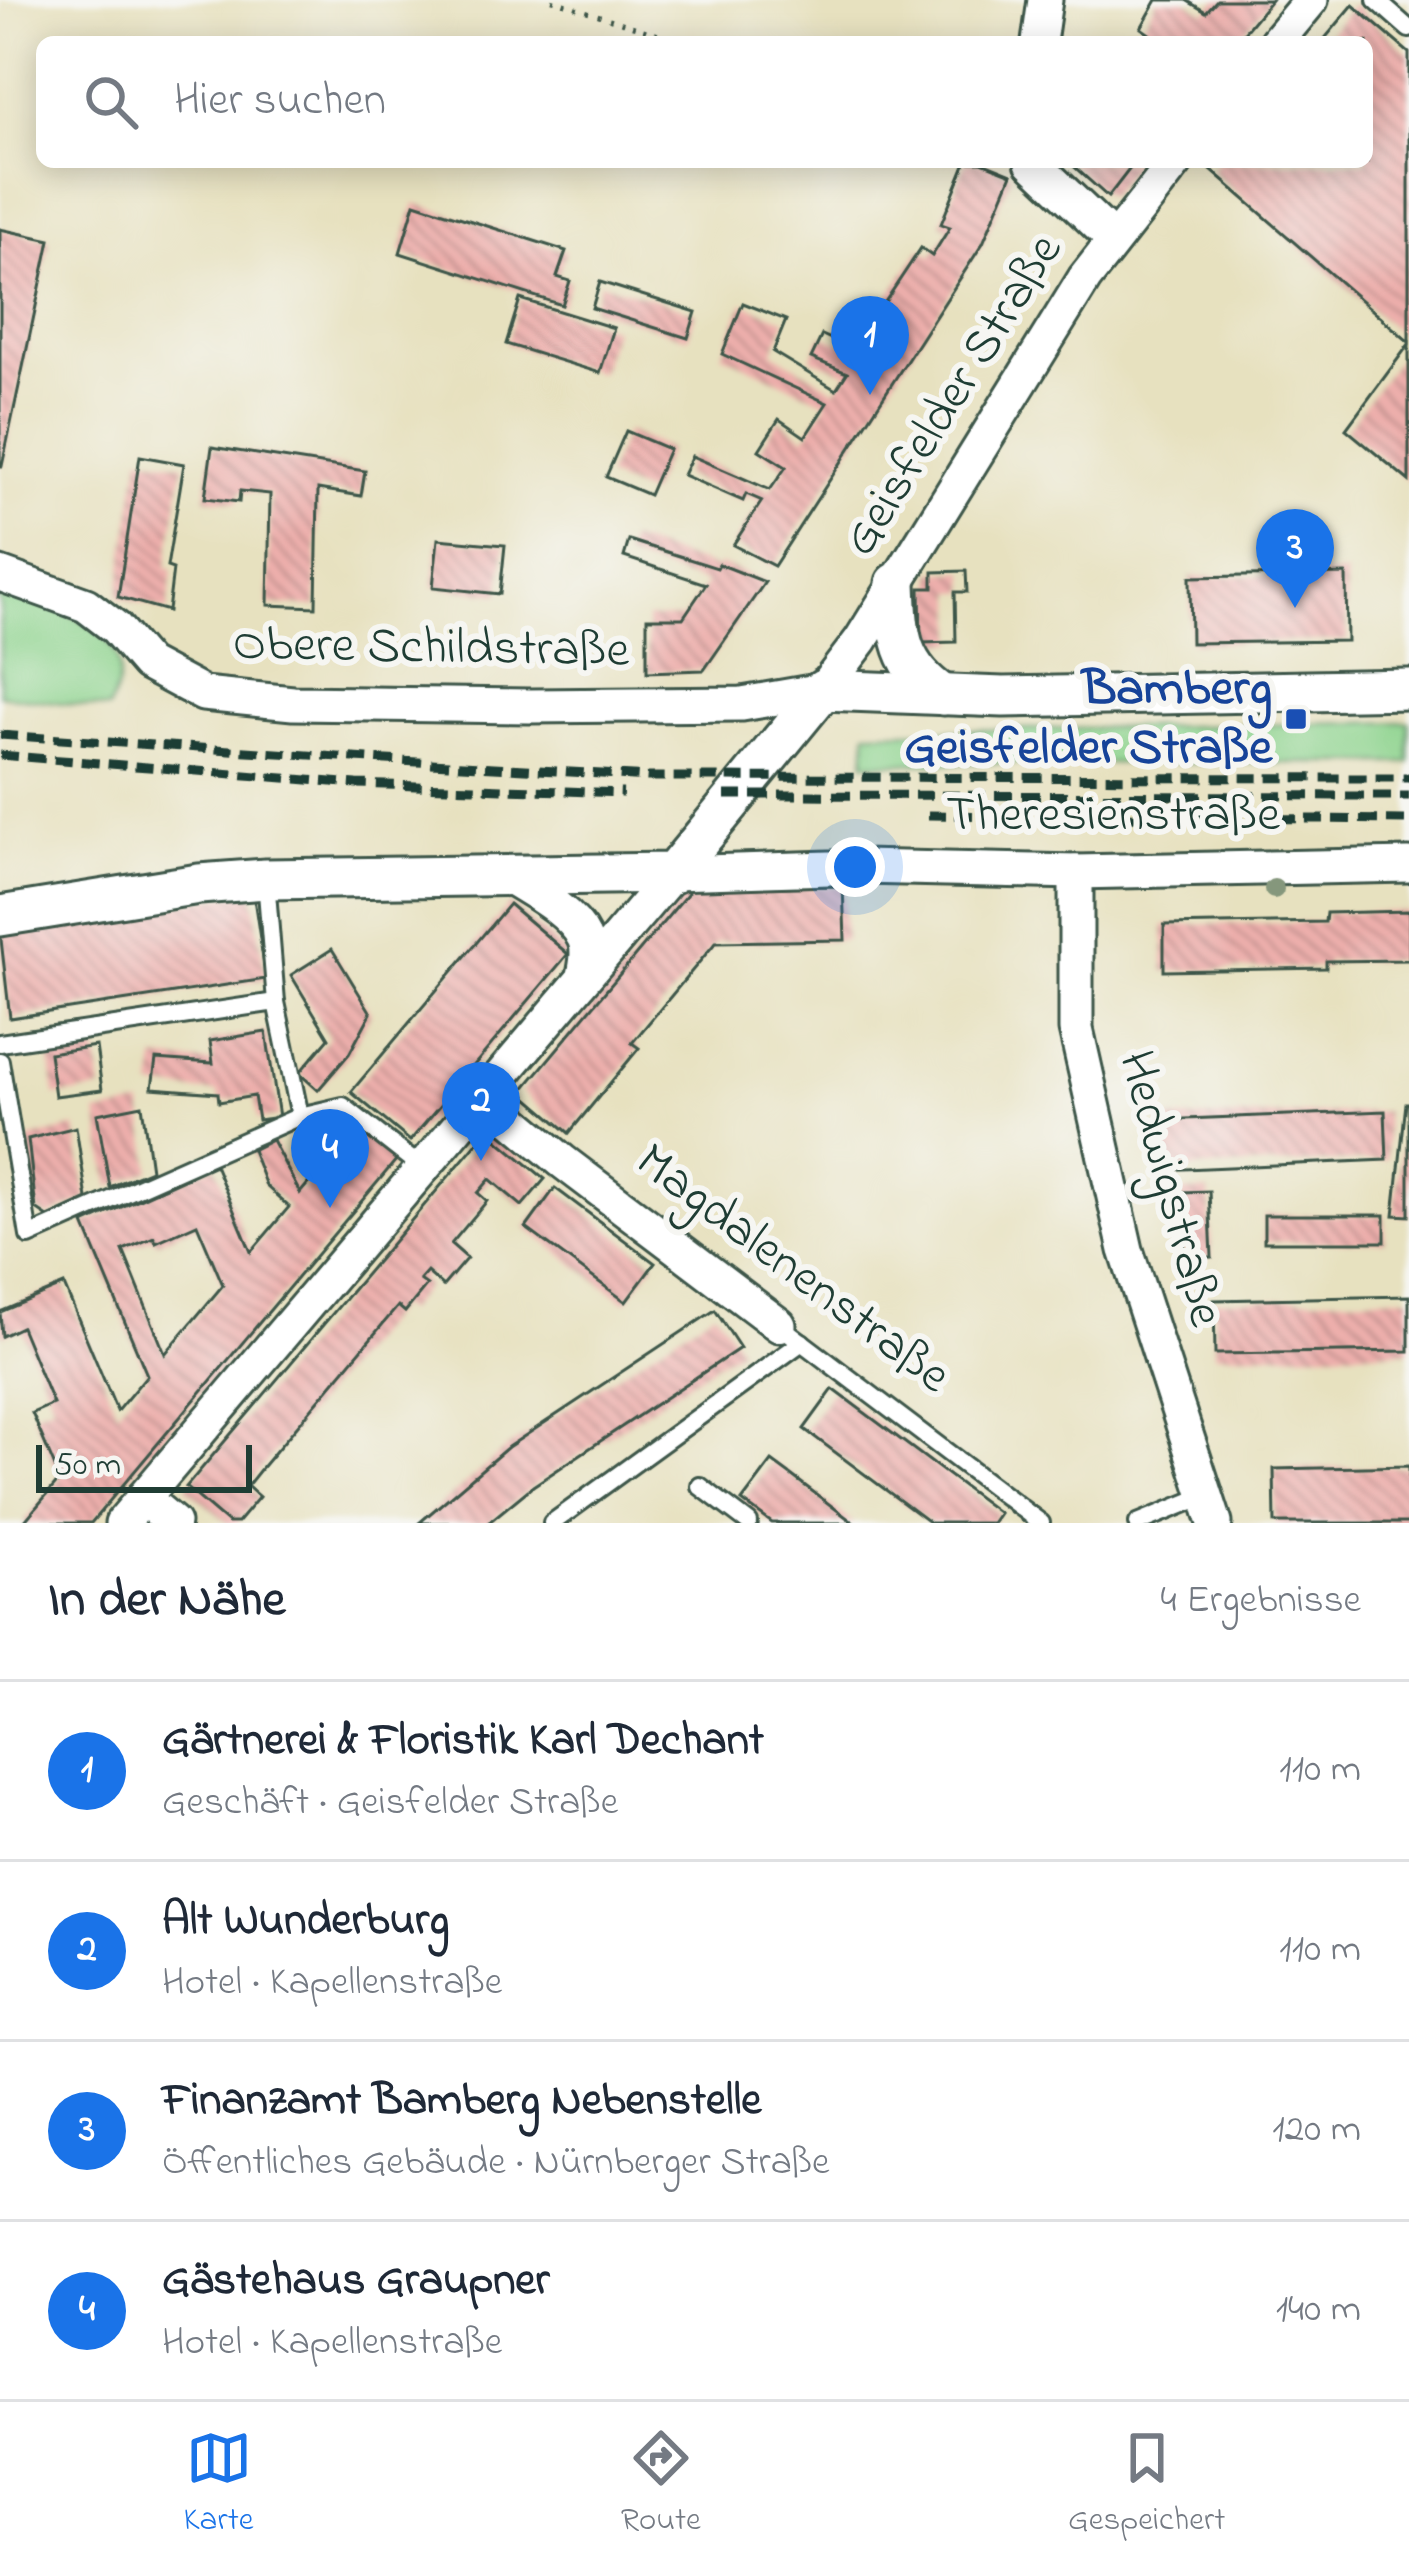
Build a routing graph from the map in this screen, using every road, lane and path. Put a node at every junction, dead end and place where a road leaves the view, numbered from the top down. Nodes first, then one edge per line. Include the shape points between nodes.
1 (552, 0) edge
2 (1045, 0) edge
3 (1311, 0) edge
4 (1376, 0) edge
5 (1409, 29) edge
6 (662, 36) edge
7 (1040, 36) edge
8 (1281, 36) edge
9 (1038, 168) edge
10 (1171, 168) edge
11 (1113, 239) junction
12 (1, 574) edge
13 (896, 584) junction
14 (1409, 688) edge
15 (823, 690) junction
16 (943, 694) junction
17 (1409, 865) edge
18 (1076, 872) junction
19 (673, 873) junction
20 (508, 876) junction
21 (266, 879) junction
22 (0, 916) edge
23 (584, 976) junction
24 (276, 1002) junction
25 (0, 1043) edge
26 (0, 1063) edge
27 (484, 1096) junction
28 (300, 1116) junction
29 (422, 1168) junction
30 (791, 1334) junction
31 (700, 1486) dead end
32 (1210, 1510) edge
33 (132, 1511) edge
34 (173, 1523) edge
35 (552, 1523) edge
36 (749, 1523) edge
37 (1041, 1523) edge
38 (1138, 1523) edge

1 - 6 path
2 - 7 street
3 - 8 street
4 - 5 lane
9 - 11 street
10 - 11 street, Geisfelder Straße
11 - 13 street, Geisfelder Straße
12 - 15 street, Obere Schildstraße via 86,605 147,664 203,694 530,706 742,704
13 - 15 street, Geisfelder Straße
13 - 16 street via 902,645 922,680
14 - 16 street
15 - 16 street
15 - 19 street
17 - 18 street, Theresienstraße
18 - 19 street, Theresienstraße
18 - 32 street, Hedwigstraße via 1076,1029 1126,1250
19 - 20 street
19 - 23 street
20 - 21 street
20 - 23 street via 584,936
21 - 22 street
21 - 24 lane
23 - 27 street
24 - 25 lane
24 - 28 lane
26 - 28 lane via 29,1236
27 - 29 street
27 - 30 street, Magdalenenstraße
28 - 29 lane via 343,1106
29 - 33 street
30 - 35 lane
30 - 37 lane, Magdalenenstraße
31 - 36 lane
32 - 38 lane
33 - 34 street

